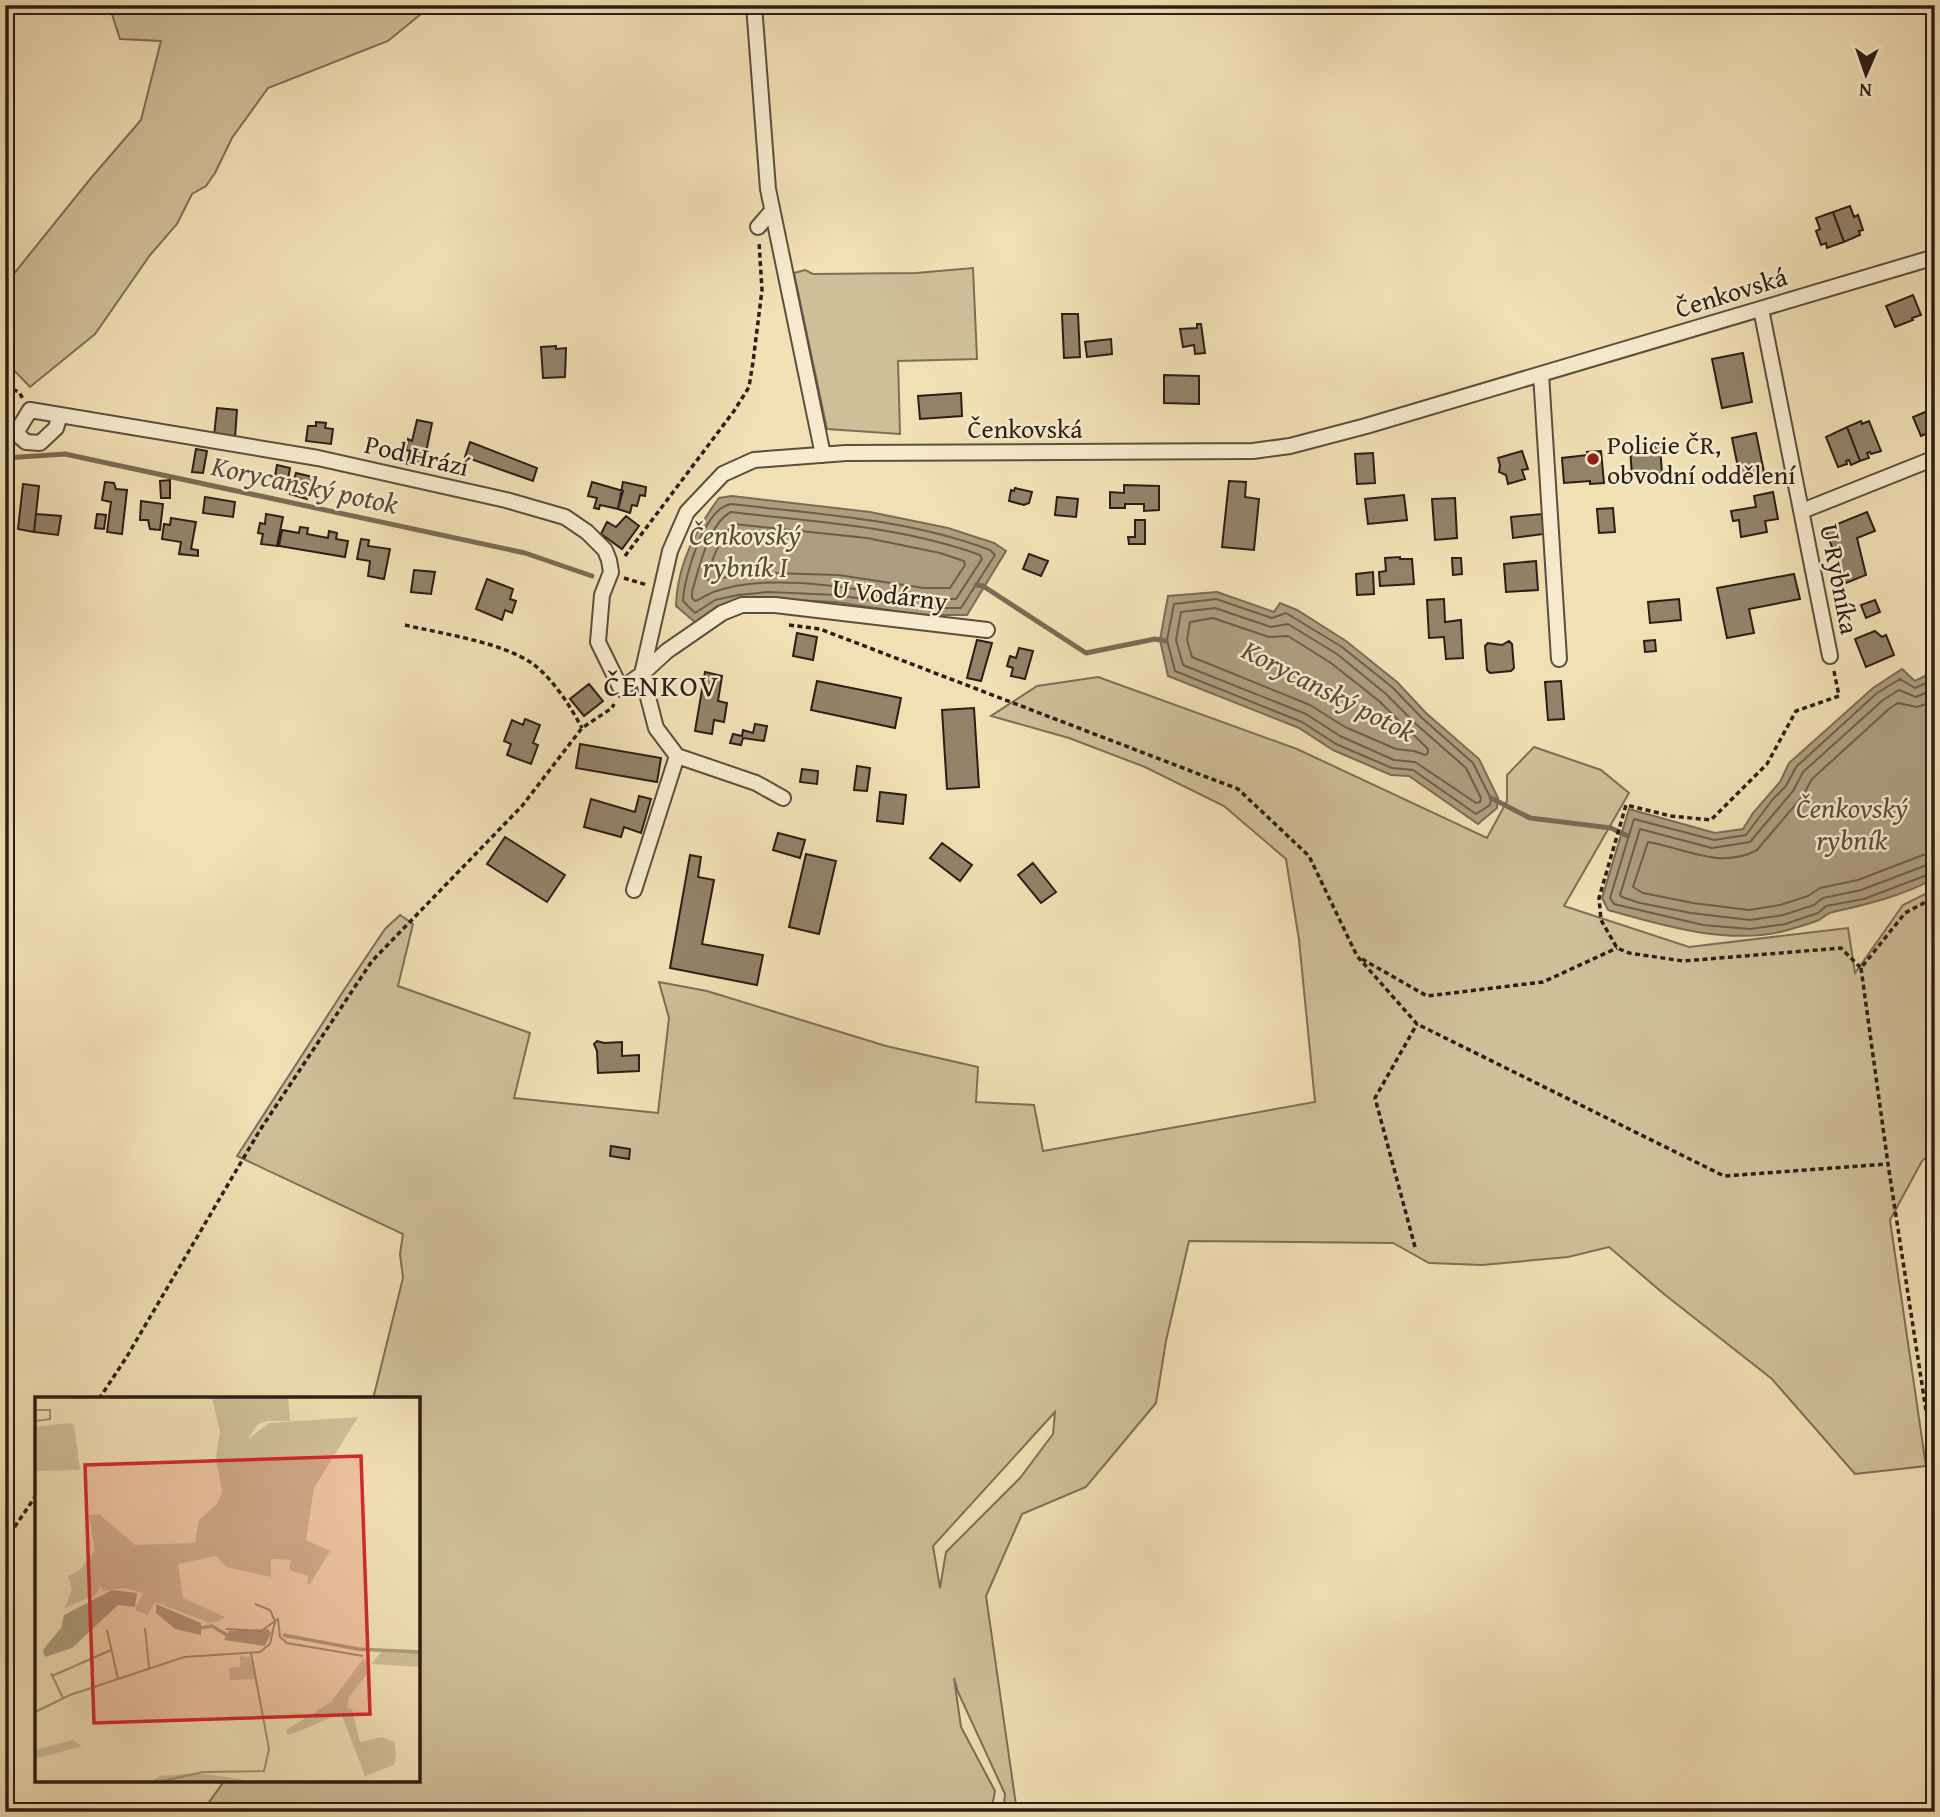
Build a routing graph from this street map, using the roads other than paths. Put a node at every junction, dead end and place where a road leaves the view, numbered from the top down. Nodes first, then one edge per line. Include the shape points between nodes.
1 (754, 5) edge
2 (772, 211) junction
3 (758, 227) road end
4 (1935, 257) edge
5 (1761, 309) junction
6 (1541, 374) junction
7 (60, 415) junction
8 (823, 455) junction
9 (1935, 458) edge
10 (1802, 511) junction
11 (987, 630) dead end
12 (1830, 656) road end
13 (1559, 659) dead end
14 (642, 674) junction
15 (621, 689) joint
16 (677, 756) junction
17 (783, 798) dead end
18 (634, 890) dead end

1 - 2 street
2 - 3 street
2 - 8 street
4 - 5 street, Čenkovská
5 - 6 street, Čenkovská
5 - 10 street, U Rybníka
6 - 8 street, Čenkovská via 1340,433 1253,451
6 - 13 street
7 - 7 street, Pod Hrází via 30,410 16,433 26,442 40,443 56,428
7 - 15 street, Pod Hrází via 318,458 565,517 587,532 610,559 598,642
8 - 14 street, Čenkovská via 754,460 723,474 687,512 670,551
9 - 10 street, U Rybníka
10 - 12 street, U Rybníka
11 - 14 street, U Vodárny via 775,605 742,606 722,613 667,650
14 - 15 street, U Vodárny
14 - 16 street via 656,728
16 - 17 street via 756,783
16 - 18 street

